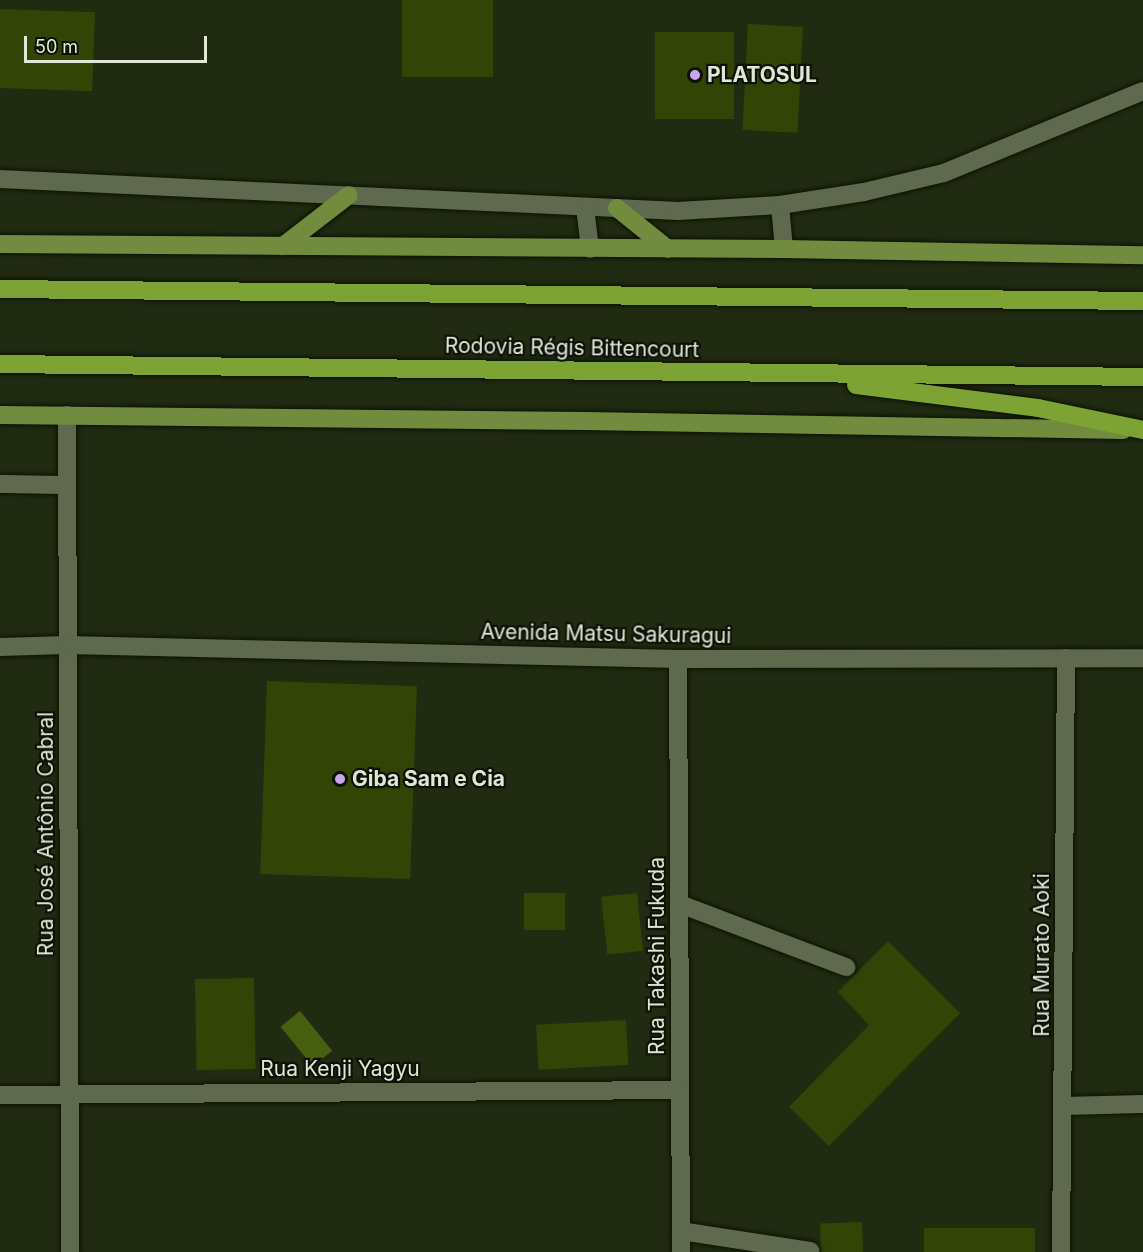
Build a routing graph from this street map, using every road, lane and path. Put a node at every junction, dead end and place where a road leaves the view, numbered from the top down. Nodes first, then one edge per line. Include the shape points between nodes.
1 (1143, 91) edge
2 (0, 179) edge
3 (349, 195) junction
4 (780, 205) junction
5 (585, 207) junction
6 (617, 208) junction
7 (0, 244) edge
8 (283, 246) junction
9 (590, 249) junction
10 (668, 249) junction
11 (784, 249) junction
12 (1142, 254) edge
13 (0, 289) edge
14 (1143, 301) edge
15 (0, 364) edge
16 (744, 373) junction
17 (1143, 377) edge
18 (0, 415) edge
19 (67, 415) junction
20 (1143, 430) edge
21 (0, 484) edge
22 (67, 485) junction
23 (67, 645) junction
24 (0, 646) edge
25 (1066, 658) junction
26 (1143, 658) edge
27 (678, 659) junction
28 (680, 904) junction
29 (846, 967) dead end
30 (680, 1090) junction
31 (70, 1093) junction
32 (0, 1095) edge
33 (1143, 1104) edge
34 (1064, 1106) junction
35 (681, 1231) junction
36 (810, 1251) edge
37 (70, 1252) edge
38 (681, 1252) edge
39 (1061, 1252) edge

1 - 4 street via 944,173 864,192
2 - 3 street
3 - 5 street
3 - 8 main road
4 - 6 street via 678,211
4 - 11 street
5 - 6 street
5 - 9 street
6 - 10 main road
7 - 8 main road
8 - 9 main road
9 - 10 main road
10 - 11 main road
11 - 12 main road
13 - 14 highway
15 - 16 highway, Rodovia Régis Bittencourt
16 - 17 highway, Rodovia Régis Bittencourt
16 - 20 highway via 1038,408
18 - 19 main road
19 - 20 main road
19 - 22 street, Rua José Antônio Cabral
21 - 22 street
22 - 23 street, Rua José Antônio Cabral
23 - 24 street, Avenida Matsu Sakuragui
23 - 27 street, Avenida Matsu Sakuragui
23 - 31 street, Rua José Antônio Cabral
25 - 26 street, Avenida Matsu Sakuragui
25 - 27 street, Avenida Matsu Sakuragui
25 - 34 street, Rua Murato Aoki
27 - 28 street, Rua Takashi Fukuda
28 - 29 street
28 - 30 street, Rua Takashi Fukuda
30 - 31 street, Rua Kenji Yagyu
30 - 35 street, Rua Takashi Fukuda
31 - 32 street, Rua Kenji Yagyu
31 - 37 street, Rua José Antônio Cabral
33 - 34 street
34 - 39 street, Rua Murato Aoki
35 - 36 street
35 - 38 street, Rua Takashi Fukuda

